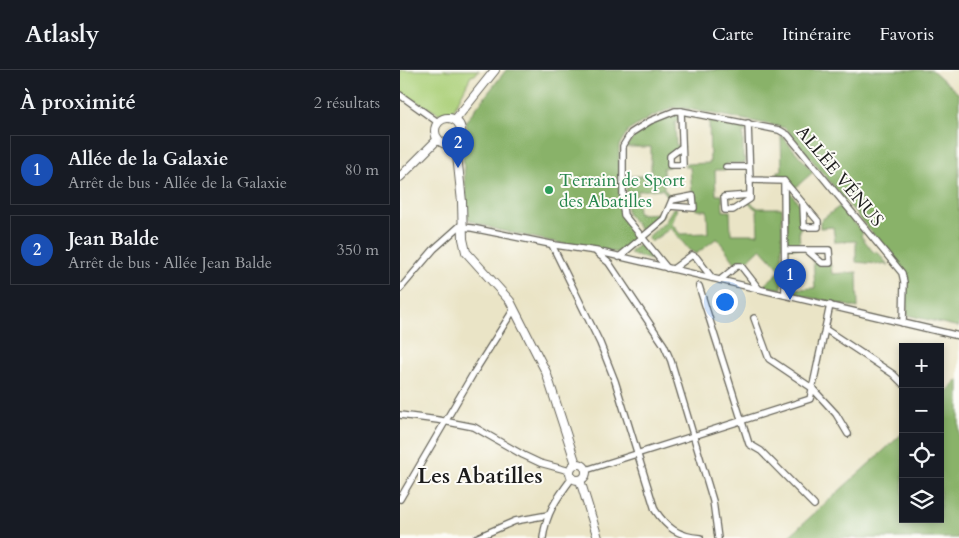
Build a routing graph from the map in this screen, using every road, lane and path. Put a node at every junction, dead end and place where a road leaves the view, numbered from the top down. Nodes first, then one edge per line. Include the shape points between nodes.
1 (495, 70) edge
2 (400, 95) edge
3 (681, 111) junction
4 (455, 120) junction
5 (439, 123) junction
6 (748, 123) junction
7 (438, 139) junction
8 (452, 143) junction
9 (682, 147) dead end
10 (726, 167) dead end
11 (749, 167) junction
12 (400, 177) edge
13 (750, 180) junction
14 (784, 181) junction
15 (750, 195) junction
16 (802, 204) dead end
17 (670, 206) dead end
18 (462, 226) junction
19 (642, 238) junction
20 (552, 245) junction
21 (785, 250) junction
22 (596, 251) junction
23 (808, 251) dead end
24 (619, 257) junction
25 (670, 268) junction
26 (712, 278) junction
27 (720, 280) junction
28 (698, 286) dead end
29 (400, 288) edge
30 (759, 289) junction
31 (785, 295) junction
32 (830, 305) junction
33 (514, 309) junction
34 (754, 318) dead end
35 (902, 323) junction
36 (825, 329) junction
37 (959, 336) edge
38 (899, 380) edge
39 (812, 388) junction
40 (400, 415) edge
41 (446, 422) junction
42 (742, 422) junction
43 (848, 434) dead end
44 (694, 437) junction
45 (637, 454) junction
46 (576, 464) junction
47 (586, 470) junction
48 (574, 476) junction
49 (400, 499) edge
50 (814, 505) dead end
51 (548, 515) junction
52 (476, 538) edge
53 (543, 538) edge
54 (598, 538) edge
55 (700, 538) edge
56 (718, 538) edge

1 - 4 street
2 - 5 street
3 - 6 street, ALLÉE VÉNUS
3 - 9 street
3 - 19 street, ALLÉE VÉNUS via 650,121 631,133 622,146 624,215
4 - 5 street via 448,118
4 - 8 street via 461,133
5 - 7 street via 436,129
6 - 11 street
6 - 35 street, ALLÉE VÉNUS via 784,132 902,272
7 - 8 street
7 - 12 street
8 - 18 street via 457,155
10 - 11 street
11 - 13 street
13 - 14 street
13 - 15 street
14 - 16 street
14 - 21 street
15 - 15 street via 750,199 733,210 724,210 724,197
17 - 19 street via 664,218
18 - 20 street
18 - 29 street via 434,249
18 - 33 street via 466,252
19 - 24 street
19 - 25 street, ALLÉE VÉNUS
20 - 22 street
20 - 45 street via 600,343
21 - 23 street
21 - 31 street
22 - 24 street
22 - 44 street via 609,263 664,345
24 - 25 street
25 - 26 street
25 - 26 street via 692,255
26 - 27 street
27 - 30 street
27 - 30 street via 741,266
28 - 42 street
30 - 31 street
31 - 32 street
32 - 35 street
32 - 36 street
33 - 41 street
33 - 46 street via 546,372
34 - 39 street via 769,359
35 - 37 street
36 - 38 street
36 - 39 street
39 - 42 street via 810,399
39 - 43 street via 836,414
40 - 41 street
41 - 48 street via 474,427 522,455
41 - 49 street
42 - 44 street
42 - 50 street via 749,444 761,450
44 - 45 street
44 - 56 street via 713,501
45 - 47 street
45 - 55 street via 655,510 664,524 679,533
46 - 47 street
46 - 48 street via 572,466
47 - 48 street via 585,475
48 - 51 street
48 - 54 street
51 - 52 street via 515,522
51 - 53 street

